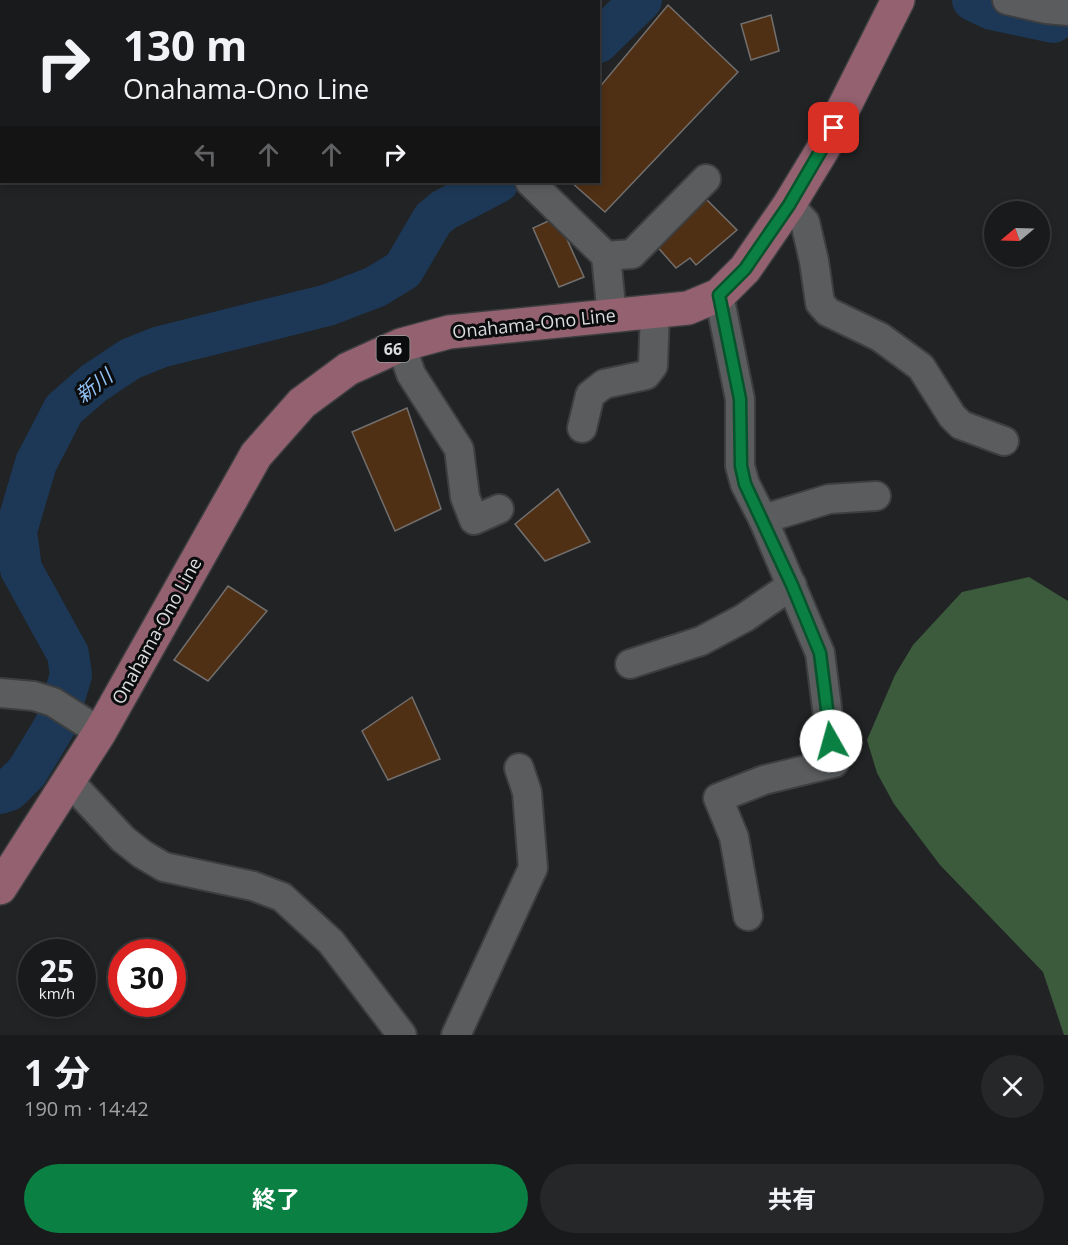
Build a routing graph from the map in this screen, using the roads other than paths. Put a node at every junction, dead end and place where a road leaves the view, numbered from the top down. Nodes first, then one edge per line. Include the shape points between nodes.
1 (898, 0) edge
2 (1008, 0) edge
3 (1068, 11) edge
4 (706, 179) dead end
5 (532, 183) edge
6 (789, 205) junction
7 (606, 256) junction
8 (719, 295) junction
9 (655, 313) junction
10 (612, 316) junction
11 (401, 345) junction
12 (582, 428) dead end
13 (1004, 441) dead end
14 (876, 496) dead end
15 (499, 509) dead end
16 (763, 519) junction
17 (792, 585) junction
18 (630, 664) dead end
19 (0, 693) edge
20 (92, 728) junction
21 (519, 768) dead end
22 (69, 781) junction
23 (0, 888) edge
24 (748, 916) dead end
25 (402, 1035) edge
26 (456, 1035) edge

1 - 6 main road, Onahama-Ono Line / 66 via 823,149
2 - 3 street
4 - 7 street via 632,254
5 - 7 street
6 - 8 main road, Onahama-Ono Line / 66 via 745,269
6 - 13 street via 805,222 820,303 828,312 880,337 921,368 961,425
7 - 10 street
8 - 9 main road, Onahama-Ono Line / 66 via 688,308
8 - 16 street via 740,399 741,466 745,484
9 - 10 main road, Onahama-Ono Line / 66
9 - 12 street via 653,366 646,375 604,384 590,395
10 - 11 main road, Onahama-Ono Line / 66 via 449,332
11 - 15 street via 411,374 459,449 465,498 474,520
11 - 20 main road, Onahama-Ono Line / 66 via 348,369 302,403 256,455
14 - 16 street via 829,499
16 - 17 street
17 - 18 street via 701,641
17 - 24 street via 820,653 834,763 764,780 718,798 734,837
19 - 20 street via 53,702
20 - 22 main road, Onahama-Ono Line / 66
21 - 26 street via 527,792 533,868
22 - 23 main road, Onahama-Ono Line / 66
22 - 25 street via 123,839 164,867 253,886 282,897 332,942

